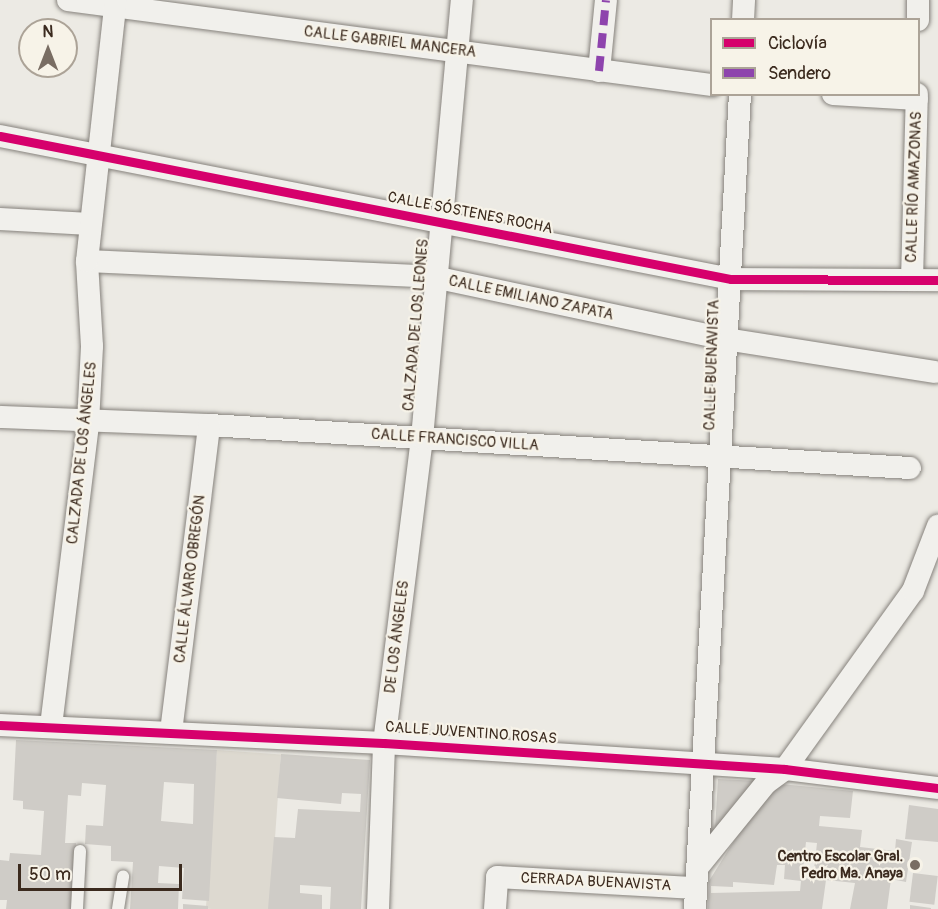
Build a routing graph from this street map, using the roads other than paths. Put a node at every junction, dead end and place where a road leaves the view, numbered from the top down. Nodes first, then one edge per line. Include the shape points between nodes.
1 (68, 0) edge
2 (462, 0) edge
3 (606, 0) edge
4 (744, 0) edge
5 (918, 0) edge
6 (115, 4) edge
7 (743, 18) edge
8 (918, 18) edge
9 (458, 50) junction
10 (598, 71) junction
11 (710, 86) edge
12 (740, 96) edge
13 (889, 96) edge
14 (917, 97) edge
15 (0, 136) edge
16 (96, 153) junction
17 (0, 219) edge
18 (439, 223) junction
19 (90, 224) junction
20 (87, 261) junction
21 (434, 277) junction
22 (731, 279) junction
23 (912, 280) junction
24 (938, 280) edge
25 (726, 339) junction
26 (934, 372) dead end
27 (0, 417) edge
28 (88, 423) junction
29 (209, 425) junction
30 (422, 438) junction
31 (723, 458) junction
32 (910, 468) dead end
33 (938, 525) edge
34 (0, 724) edge
35 (51, 726) junction
36 (171, 732) junction
37 (384, 743) junction
38 (703, 764) junction
39 (785, 769) junction
40 (938, 788) edge
41 (80, 850) dead end
42 (123, 876) dead end
43 (696, 888) edge
44 (77, 909) edge
45 (118, 909) edge
46 (378, 909) edge
47 (495, 909) edge

1 - 6 street, CALLE GABRIEL MANCERA
2 - 9 street, CALZADA DE LOS LEONES
3 - 10 street
4 - 7 street
5 - 8 street
6 - 9 street, CALLE GABRIEL MANCERA
6 - 16 street, CALZADA DE LOS ÁNGELES
9 - 10 street, CALLE GABRIEL MANCERA
9 - 18 street, CALZADA DE LOS LEONES
10 - 11 street, CALLE GABRIEL MANCERA
12 - 22 street, CALLE BUENAVISTA
13 - 14 street
14 - 23 street, CALLE RÍO AMAZONAS
15 - 16 street, CALLE SÓSTENES ROCHA
16 - 18 street, CALLE SÓSTENES ROCHA
16 - 19 street, CALZADA DE LOS ÁNGELES
17 - 19 street
18 - 21 street, CALZADA DE LOS LEONES
18 - 22 street, CALLE SÓSTENES ROCHA
19 - 20 street, CALZADA DE LOS ÁNGELES
20 - 21 street, CALLE EMILIANO ZAPATA
20 - 28 street, CALZADA DE LOS ÁNGELES via 92,346
21 - 25 street, CALLE EMILIANO ZAPATA
21 - 30 street, CALZADA DE LOS LEONES
22 - 23 street, CALLE SÓSTENES ROCHA
22 - 25 street, CALLE BUENAVISTA
23 - 24 street, CALLE SÓSTENES ROCHA
25 - 26 street, CALLE EMILIANO ZAPATA
25 - 31 street, CALLE BUENAVISTA
27 - 28 street, CALLE FRANCISCO VILLA
28 - 29 street, CALLE FRANCISCO VILLA
28 - 35 street, CALZADA DE LOS ÁNGELES
29 - 30 street, CALLE FRANCISCO VILLA
29 - 36 street, CALLE ÁLVARO OBREGÓN
30 - 31 street, CALLE FRANCISCO VILLA
30 - 37 street, DE LOS ÁNGELES
31 - 32 street, CALLE FRANCISCO VILLA
31 - 38 street, CALLE BUENAVISTA
33 - 39 street via 913,591
34 - 35 street, CALLE JUVENTINO ROSAS
35 - 36 street, CALLE JUVENTINO ROSAS
36 - 37 street, CALLE JUVENTINO ROSAS
37 - 38 street, CALLE JUVENTINO ROSAS
37 - 46 street, DE LOS ÁNGELES
38 - 39 street, CALLE JUVENTINO ROSAS
38 - 43 street, CALLE BUENAVISTA
39 - 40 street, CALLE JUVENTINO ROSAS
39 - 43 street via 766,783
41 - 44 lane
42 - 45 lane
43 - 47 street, CERRADA BUENAVISTA via 497,877

